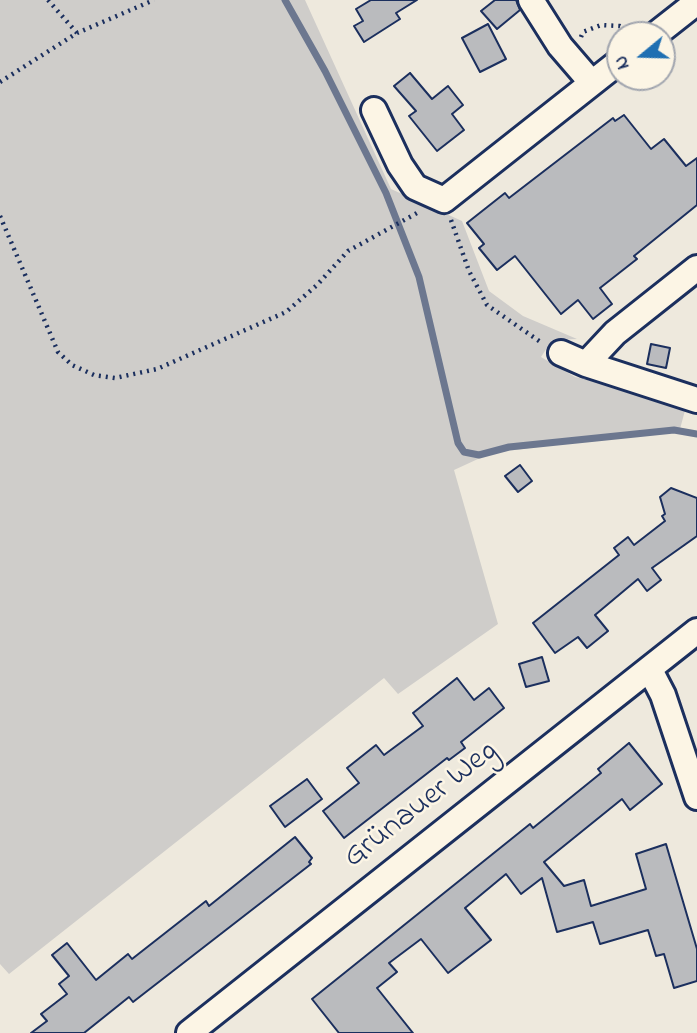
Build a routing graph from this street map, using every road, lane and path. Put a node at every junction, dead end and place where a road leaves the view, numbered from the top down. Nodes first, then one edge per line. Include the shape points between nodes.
1 (48, 0) edge
2 (154, 0) edge
3 (531, 0) edge
4 (697, 2) edge
5 (673, 21) edge
6 (606, 25) edge
7 (77, 33) junction
8 (573, 61) junction
9 (606, 71) edge
10 (0, 82) edge
11 (591, 82) junction
12 (374, 110) dead end
13 (444, 200) junction
14 (0, 216) edge
15 (404, 219) dead end
16 (697, 268) edge
17 (561, 354) joint
18 (586, 363) junction
19 (697, 400) edge
20 (697, 631) edge
21 (650, 670) junction
22 (697, 797) edge
23 (189, 1033) edge

1 - 7 path
2 - 7 path
3 - 8 street
4 - 5 street
6 - 8 path via 583,32
7 - 10 path
8 - 11 street
9 - 11 street
11 - 13 street
12 - 13 street via 415,187
13 - 17 path via 469,271 487,305
14 - 15 path via 58,352 72,365 114,378 157,369 286,313 348,251
16 - 18 street via 615,333
17 - 18 street
18 - 19 street
20 - 21 street, Grünauer Weg
21 - 22 street via 663,695
21 - 23 street, Grünauer Weg

